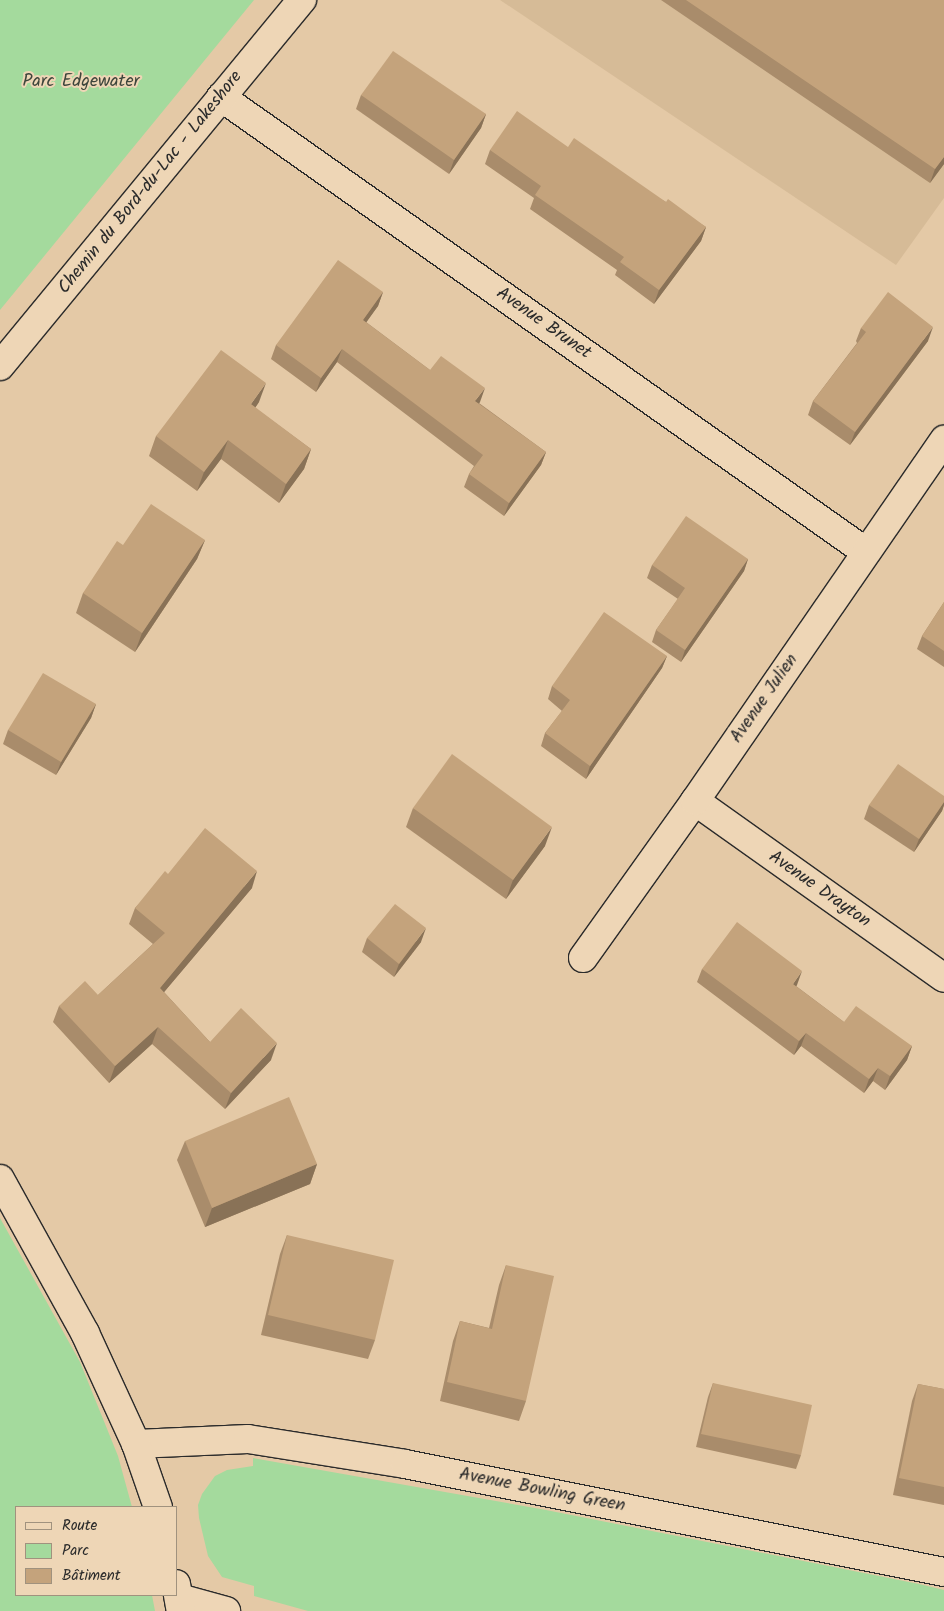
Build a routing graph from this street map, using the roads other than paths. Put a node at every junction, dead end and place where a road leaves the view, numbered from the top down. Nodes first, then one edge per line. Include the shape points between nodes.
1 (302, 0) edge
2 (221, 97) junction
3 (0, 366) edge
4 (944, 440) edge
5 (866, 552) junction
6 (695, 801) junction
7 (583, 958) dead end
8 (944, 978) edge
9 (0, 1179) edge
10 (136, 1444) junction
11 (158, 1506) edge
12 (944, 1572) edge
13 (179, 1598) edge
14 (226, 1611) edge

1 - 2 street, Chemin du Bord-du-Lac - Lakeshore
2 - 3 street, Chemin du Bord-du-Lac - Lakeshore
2 - 5 street, Avenue Brunet
4 - 5 street, Avenue Julien
5 - 6 street, Avenue Julien
6 - 7 street, Avenue Julien
6 - 8 street, Avenue Drayton
9 - 10 street via 85,1333
10 - 11 street
10 - 12 street, Avenue Bowling Green via 248,1439 386,1460
13 - 14 street

